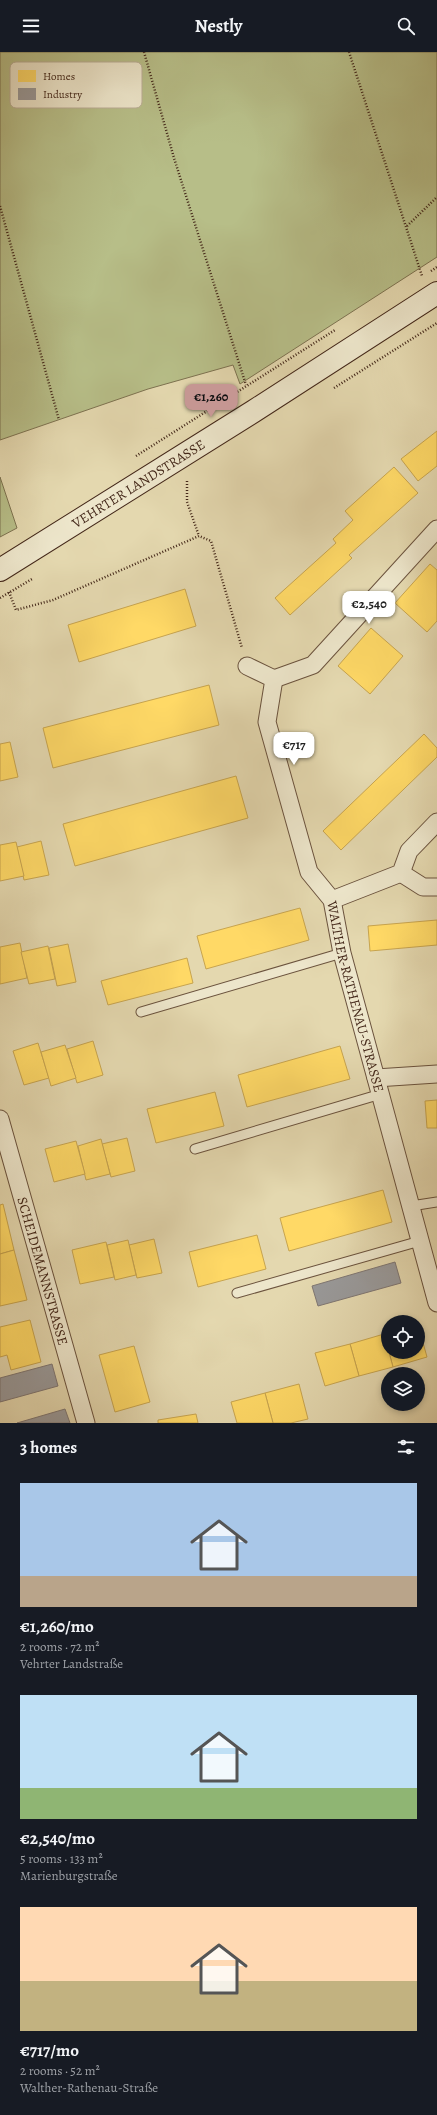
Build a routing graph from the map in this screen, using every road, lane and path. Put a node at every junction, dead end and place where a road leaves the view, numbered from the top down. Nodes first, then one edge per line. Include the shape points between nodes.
1 (144, 52) edge
2 (349, 52) edge
3 (437, 197) edge
4 (0, 206) edge
5 (407, 226) junction
6 (422, 276) dead end
7 (437, 293) edge
8 (246, 385) dead end
9 (59, 420) dead end
10 (187, 481) dead end
11 (437, 529) edge
12 (199, 536) junction
13 (0, 570) edge
14 (9, 593) dead end
15 (247, 666) joint
16 (274, 679) junction
17 (437, 822) edge
18 (401, 873) junction
19 (437, 887) edge
20 (332, 900) junction
21 (342, 953) junction
22 (141, 1012) dead end
23 (437, 1074) edge
24 (378, 1086) junction
25 (0, 1119) edge
26 (195, 1149) dead end
27 (437, 1202) edge
28 (411, 1206) junction
29 (420, 1241) junction
30 (237, 1293) dead end
31 (437, 1303) edge
32 (86, 1423) edge

1 - 8 path via 174,158
2 - 5 path
3 - 5 path
4 - 9 path
5 - 6 path
7 - 13 main road, VEHRTER LANDSTRASSE
10 - 12 path via 187,502
11 - 16 street via 313,666
12 - 14 path via 53,600 16,610
12 - 15 path via 211,541
15 - 16 street
16 - 20 street, WALTHER-RATHENAU-STRASSE via 267,722 309,872
17 - 18 street via 409,851
18 - 19 street via 423,887
18 - 20 street
20 - 21 street, WALTHER-RATHENAU-STRASSE
21 - 22 lane
21 - 24 street, WALTHER-RATHENAU-STRASSE
23 - 24 street
24 - 26 lane
24 - 28 street, WALTHER-RATHENAU-STRASSE
25 - 32 street, SCHEIDEMANNSTRASSE
27 - 28 lane
28 - 29 street, WALTHER-RATHENAU-STRASSE
29 - 30 lane
29 - 31 street, WALTHER-RATHENAU-STRASSE

